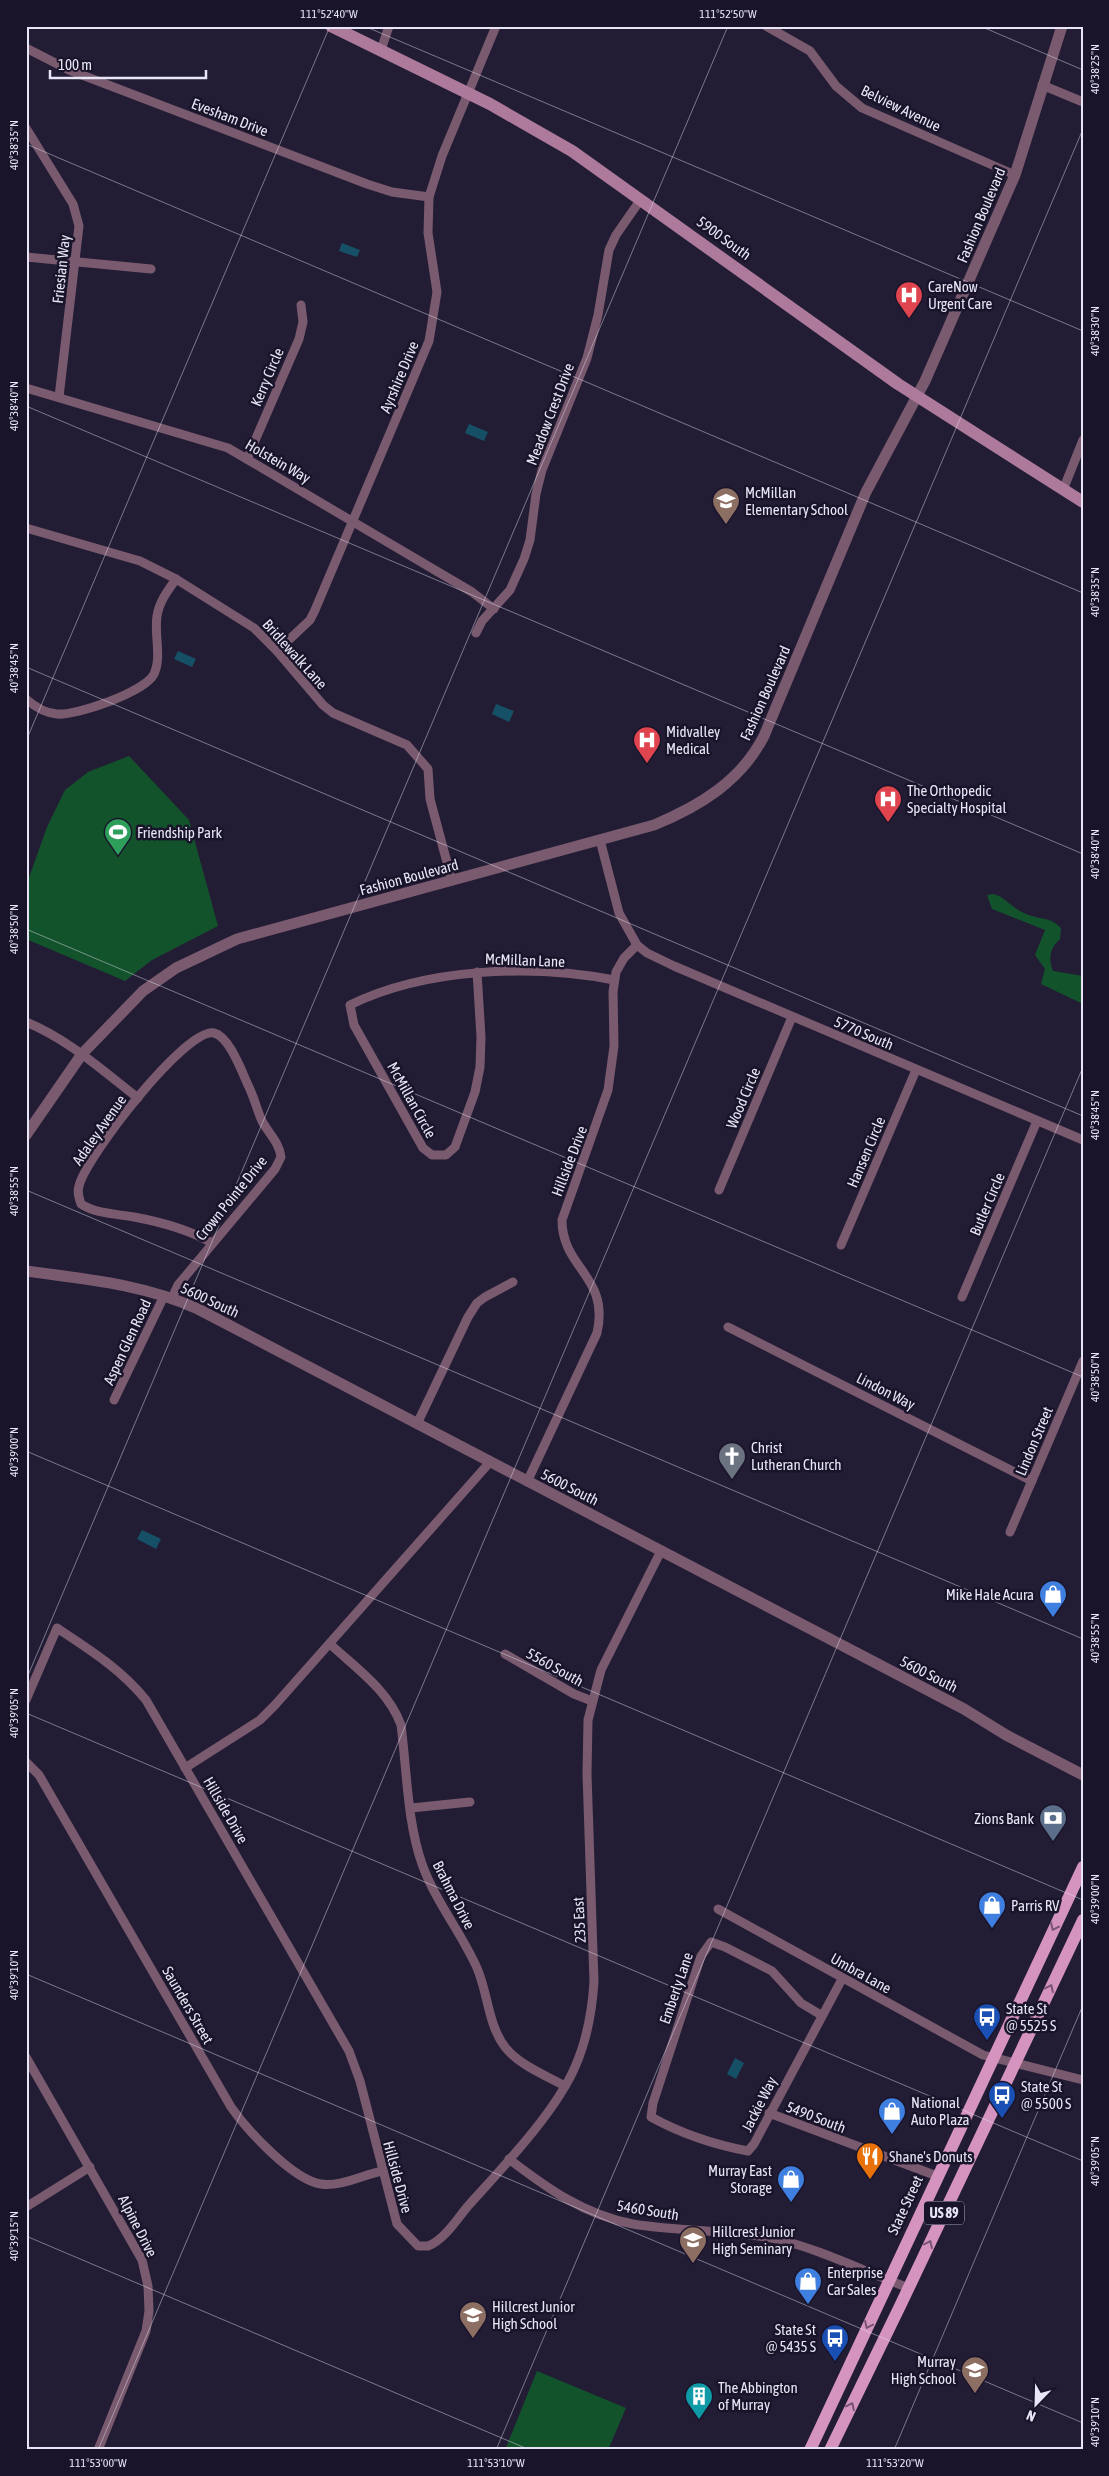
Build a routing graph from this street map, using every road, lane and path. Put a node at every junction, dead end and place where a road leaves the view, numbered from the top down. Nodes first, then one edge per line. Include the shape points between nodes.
1 (332, 26) edge
2 (389, 26) edge
3 (496, 26) edge
4 (1062, 26) edge
5 (768, 27) edge
6 (26, 48) edge
7 (382, 50) junction
8 (1042, 85) junction
9 (469, 92) junction
10 (1083, 102) edge
11 (26, 128) edge
12 (1016, 175) junction
13 (429, 197) junction
14 (641, 199) junction
15 (26, 257) edge
16 (76, 261) junction
17 (151, 269) dead end
18 (301, 304) dead end
19 (26, 388) edge
20 (918, 397) junction
21 (59, 398) junction
22 (1083, 440) edge
23 (247, 459) junction
24 (1064, 490) junction
25 (1083, 502) edge
26 (353, 521) junction
27 (26, 528) edge
28 (176, 579) junction
29 (494, 609) junction
30 (476, 633) dead end
31 (278, 651) junction
32 (26, 699) edge
33 (600, 840) junction
34 (452, 881) junction
35 (637, 944) junction
36 (478, 972) junction
37 (614, 980) junction
38 (350, 1005) joint
39 (792, 1017) junction
40 (26, 1022) edge
41 (215, 1033) joint
42 (82, 1054) junction
43 (916, 1070) junction
44 (138, 1098) junction
45 (1037, 1121) junction
46 (26, 1135) edge
47 (1083, 1140) edge
48 (719, 1190) dead end
49 (212, 1244) junction
50 (841, 1245) dead end
51 (26, 1271) edge
52 (512, 1282) dead end
53 (168, 1297) junction
54 (962, 1297) dead end
55 (728, 1327) dead end
56 (1083, 1360) edge
57 (114, 1400) dead end
58 (417, 1424) junction
59 (490, 1462) junction
60 (1032, 1481) junction
61 (527, 1482) junction
62 (1010, 1532) dead end
63 (661, 1551) junction
64 (330, 1644) junction
65 (505, 1654) dead end
66 (26, 1700) edge
67 (592, 1701) junction
68 (26, 1762) edge
69 (185, 1768) junction
70 (1083, 1775) edge
71 (470, 1802) dead end
72 (411, 1808) junction
73 (1083, 1867) edge
74 (718, 1909) dead end
75 (1083, 1920) edge
76 (842, 1979) junction
77 (821, 2015) junction
78 (26, 2057) edge
79 (993, 2058) junction
80 (1014, 2064) junction
81 (1083, 2080) edge
82 (565, 2086) junction
83 (769, 2113) junction
84 (651, 2117) joint
85 (509, 2159) junction
86 (90, 2167) junction
87 (382, 2171) junction
88 (937, 2176) junction
89 (26, 2207) edge
90 (428, 2246) joint
91 (888, 2280) junction
92 (909, 2288) junction
93 (98, 2450) edge
94 (810, 2450) edge
95 (830, 2450) edge

1 - 7 main road, 5900 South
2 - 7 street
3 - 9 street
4 - 8 street, Fashion Boulevard
5 - 12 street, Belview Avenue via 810,51 836,86 862,108
6 - 13 street, Evesham Drive via 69,70 367,184 392,192
7 - 9 main road, 5900 South
8 - 10 street
8 - 12 street, Fashion Boulevard
9 - 13 street, Ayrshire Drive
9 - 14 main road, 5900 South via 541,132
11 - 16 street, Friesian Way via 78,214
12 - 20 street, Fashion Boulevard
13 - 26 street, Ayrshire Drive via 428,233 437,292 433,327
14 - 20 main road, 5900 South
14 - 29 street, Meadow Crest Drive via 609,250 594,333 580,378 542,470 526,553 510,590
15 - 16 street
16 - 17 street
16 - 21 street, Friesian Way
18 - 23 street, Kerry Circle via 303,322 299,339
19 - 21 street, Holstein Way
20 - 24 main road, 5900 South
20 - 33 street, Fashion Boulevard via 866,492 772,717 748,762 694,807 654,825
21 - 23 street, Holstein Way via 212,441
22 - 24 street
23 - 26 street, Holstein Way
24 - 25 main road, 5900 South
26 - 29 street, Holstein Way via 472,592
26 - 31 street, Ayrshire Drive via 316,610
27 - 28 street, Bridlewalk Lane via 140,561
28 - 31 street, Bridlewalk Lane via 254,628
28 - 32 street via 163,598 157,617 156,664 149,681 69,715 43,711
29 - 30 street, Meadow Crest Drive
31 - 34 street, Bridlewalk Lane via 333,713 406,745 428,769 430,799
33 - 34 street, Fashion Boulevard
33 - 35 street via 619,913
34 - 42 street, Fashion Boulevard via 237,939 212,949 143,991
35 - 37 street, Hillside Drive via 620,964
35 - 39 street, 5770 South via 647,953 674,966
36 - 37 street, McMillan Lane via 512,971
36 - 38 street, McMillan Lane via 448,975
36 - 38 street, McMillan Circle via 480,1067 456,1146 446,1155 432,1155 423,1148 354,1025
37 - 61 street, Hillside Drive via 614,1046 608,1090 562,1220 565,1242 594,1288 601,1316 597,1333
39 - 43 street, 5770 South
39 - 48 street, Wood Circle
40 - 42 street
41 - 44 street, Adaley Avenue via 203,1034 179,1052
41 - 49 street, Crown Pointe Drive via 229,1045 281,1157 275,1169
42 - 44 street
42 - 46 street, Fashion Boulevard
43 - 45 street, 5770 South
43 - 50 street, Hansen Circle
44 - 49 street, Adaley Avenue via 83,1175 78,1195 81,1204 95,1210 166,1224
45 - 47 street, 5770 South
45 - 54 street, Butler Circle
49 - 53 street, Crown Pointe Drive
51 - 53 street, 5600 South via 114,1282
52 - 58 street via 477,1303
53 - 57 street, Aspen Glen Road
53 - 58 street, 5600 South
55 - 60 street, Lindon Way
56 - 60 street, Lindon Street
58 - 59 street, 5600 South
59 - 61 street, 5600 South
59 - 64 street, Hillside Drive
60 - 62 street, Lindon Street
61 - 63 street, 5600 South
63 - 67 street, 235 East via 610,1651
63 - 70 street, 5600 South via 964,1709
64 - 69 street, Hillside Drive via 260,1720
64 - 72 street, Brahma Drive via 386,1696 396,1712 401,1725
65 - 67 street, 5560 South
66 - 69 street via 57,1628 132,1682
67 - 82 street, 235 East via 586,1746 594,1951 592,2008 580,2055
68 - 87 street, Saunders Street via 39,1775 231,2107 252,2135 312,2182 334,2184
69 - 87 street, Hillside Drive via 349,2051 360,2081
71 - 72 street
72 - 82 street, Brahma Drive via 415,1841 423,1866 477,1967 496,2032 514,2056
73 -> 79 main road, State Street / US 89
74 - 76 street, Umbra Lane
80 -> 75 main road, US 89
76 - 77 street, Jackie Way
76 - 79 street, Umbra Lane
77 - 83 street, Jackie Way
77 - 84 street, Emberly Lane via 801,2003 772,1971 711,1942 700,1956
78 - 86 street, Alpine Drive
79 - 80 street, Umbra Lane
79 - 88 main road, State Street / US 89
80 - 81 street, Umbra Lane
92 -> 80 main road, US 89
82 - 85 street, 235 East
83 - 84 street, Jackie Way via 748,2151 667,2126
83 - 88 street, 5490 South
85 - 90 street, 235 East via 447,2230
85 - 91 street, 5460 South via 565,2199 615,2219 777,2239
86 - 89 street
86 - 93 street, Alpine Drive via 142,2260 149,2311 137,2356
87 - 90 street, Hillside Drive via 396,2224 418,2246
88 - 91 main road, State Street / US 89
91 - 92 street, 5460 South
91 -> 94 main road, State Street / US 89
95 -> 92 main road, US 89

